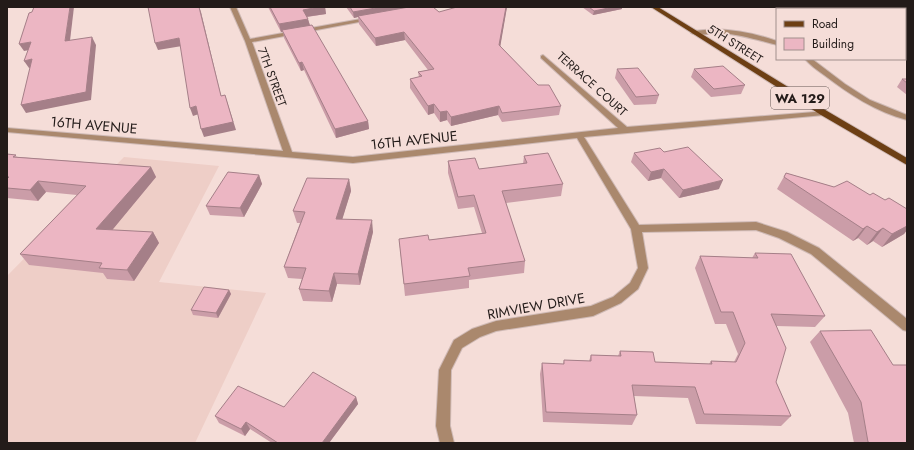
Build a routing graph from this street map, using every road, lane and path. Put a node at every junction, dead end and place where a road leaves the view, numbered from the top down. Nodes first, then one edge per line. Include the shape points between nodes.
1 (233, 7) edge
2 (654, 7) edge
3 (379, 17) edge
4 (694, 32) junction
5 (248, 41) junction
6 (776, 43) edge
7 (543, 57) dead end
8 (809, 60) edge
9 (824, 113) junction
10 (907, 118) edge
11 (7, 130) edge
12 (626, 130) junction
13 (579, 135) junction
14 (289, 155) junction
15 (907, 162) edge
16 (636, 229) junction
17 (907, 326) edge
18 (447, 443) edge

1 - 5 street, 7TH STREET
2 - 4 main road, 5TH STREET / WA 129
3 - 5 street
4 - 6 street via 733,31
4 - 9 main road, 5TH STREET / WA 129
5 - 14 street, 7TH STREET
7 - 12 street, TERRACE COURT
8 - 10 street via 872,104
9 - 12 street, 16TH AVENUE
9 - 15 main road, 5TH STREET / WA 129
11 - 14 street, 16TH AVENUE
12 - 13 street, 16TH AVENUE
13 - 14 street, 16TH AVENUE via 353,160
13 - 16 street, RIMVIEW DRIVE
16 - 17 street via 756,226 782,235 815,251
16 - 18 street, RIMVIEW DRIVE via 643,268 634,286 617,300 594,311 496,326 476,333 458,344 445,370 443,426

